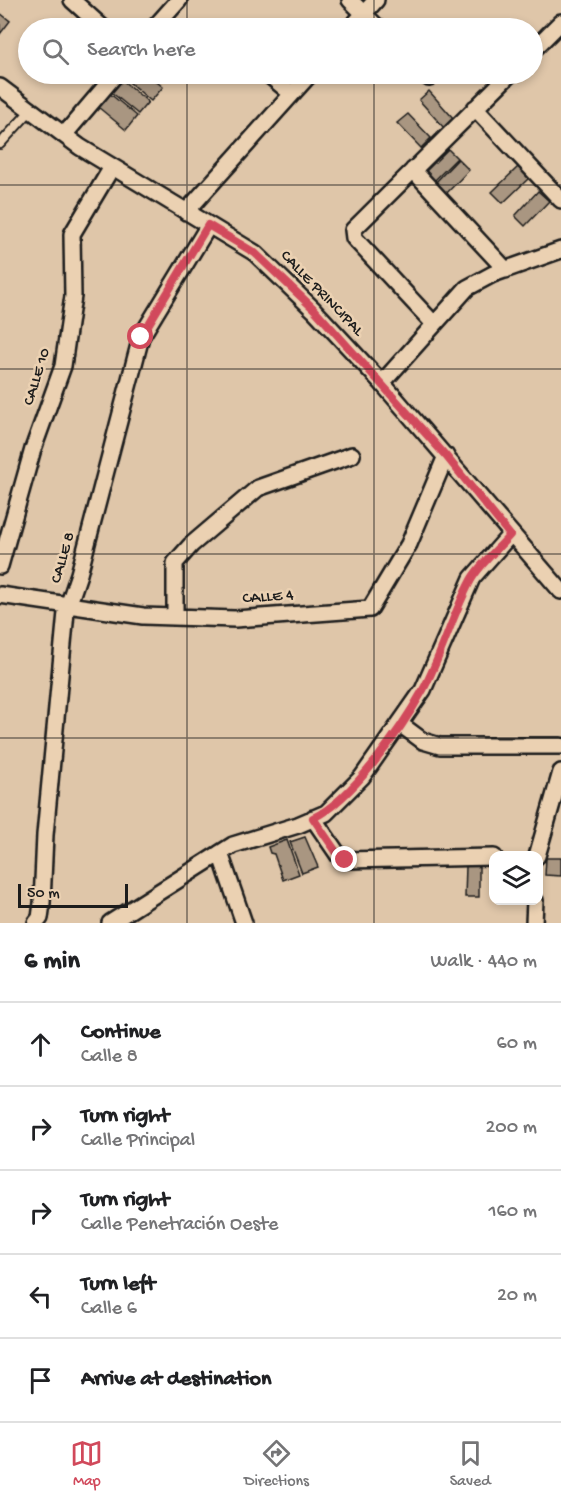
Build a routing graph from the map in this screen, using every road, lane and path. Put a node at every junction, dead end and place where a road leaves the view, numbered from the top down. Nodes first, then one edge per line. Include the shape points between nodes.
1 (72, 0) edge
2 (179, 0) edge
3 (350, 0) edge
4 (376, 0) edge
5 (364, 14) junction
6 (93, 18) edge
7 (163, 18) edge
8 (360, 18) edge
9 (368, 18) edge
10 (560, 25) edge
11 (543, 41) edge
12 (107, 84) edge
13 (280, 84) edge
14 (301, 84) edge
15 (500, 84) edge
16 (0, 87) edge
17 (292, 94) junction
18 (475, 108) junction
19 (31, 110) junction
20 (64, 135) junction
21 (0, 144) edge
22 (112, 166) junction
23 (413, 170) junction
24 (561, 200) edge
25 (186, 212) junction
26 (208, 225) junction
27 (561, 250) edge
28 (506, 270) junction
29 (434, 324) junction
30 (382, 383) junction
31 (352, 455) dead end
32 (446, 456) junction
33 (510, 535) junction
34 (0, 566) edge
35 (561, 591) edge
36 (0, 595) edge
37 (68, 605) junction
38 (175, 617) junction
39 (400, 724) junction
40 (561, 746) edge
41 (561, 772) edge
42 (313, 818) junction
43 (538, 851) edge
44 (220, 853) junction
45 (489, 857) edge
46 (535, 905) edge
47 (133, 916) edge
48 (36, 923) edge
49 (110, 923) edge
50 (244, 923) edge
51 (534, 923) edge

1 - 6 street
2 - 7 street
3 - 5 street
4 - 5 street
5 - 8 street
5 - 9 street
10 - 11 street
12 - 20 street
13 - 17 street
14 - 17 street
15 - 18 street
16 - 19 street, CALLE PRINCIPAL
17 - 25 street
18 - 23 street
18 - 24 street
19 - 20 street, CALLE PRINCIPAL
19 - 21 lane
20 - 22 street, CALLE PRINCIPAL
22 - 25 street, CALLE PRINCIPAL
22 - 34 street, CALLE 10 via 72,234 73,296 63,366 33,449
23 - 28 street
23 - 29 street via 353,233
25 - 26 street, CALLE PRINCIPAL
26 - 30 street, CALLE PRINCIPAL via 255,253 314,309
26 - 37 street, CALLE 8 via 141,337
27 - 28 street
28 - 29 street via 467,288
29 - 30 street
30 - 32 street, CALLE PRINCIPAL
31 - 38 street via 258,488 191,545 176,562
32 - 33 street, CALLE PRINCIPAL
32 - 38 street, CALLE 4 via 409,543 370,609 235,619
33 - 35 street, CALLE PRINCIPAL
33 - 39 street via 472,578 423,690
36 - 37 street, CALLE 4
37 - 38 street, CALLE 4
37 - 48 street, CALLE 8 via 42,903
39 - 40 street via 423,741 440,746
39 - 42 street via 362,777 326,813
41 - 43 street
42 - 44 street
42 - 45 street via 345,860
44 - 47 street
44 - 50 street
46 - 51 street
47 - 49 street

